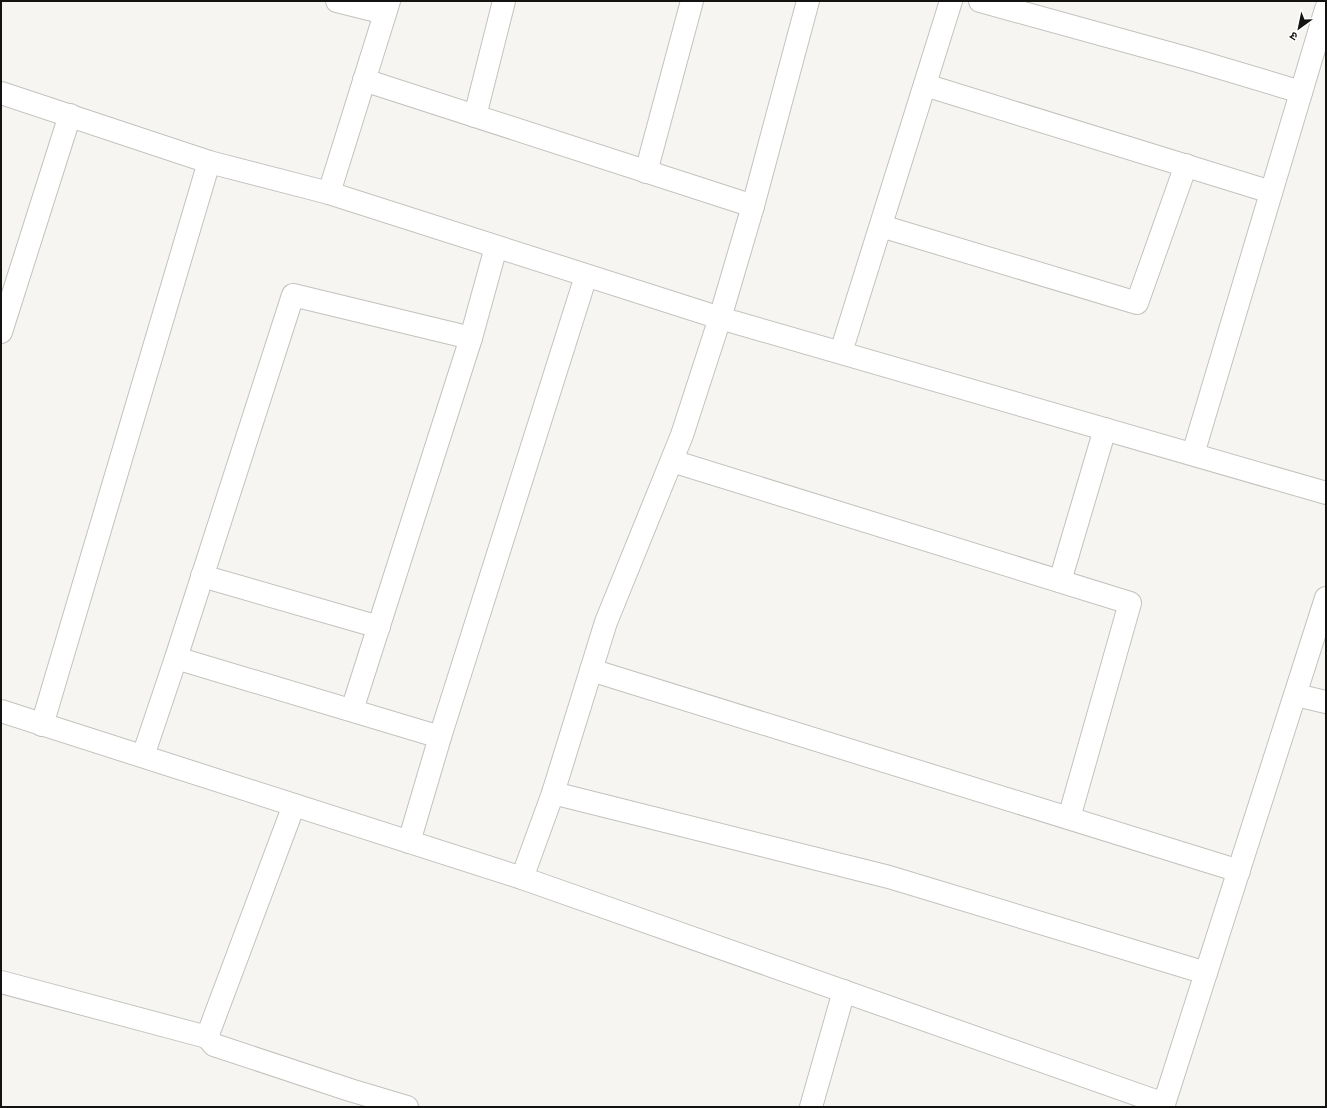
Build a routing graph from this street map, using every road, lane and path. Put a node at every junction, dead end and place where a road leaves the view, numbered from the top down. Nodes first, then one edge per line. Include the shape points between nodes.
1 (337, 1) edge
2 (504, 1) edge
3 (692, 1) edge
4 (808, 1) edge
5 (951, 1) edge
6 (980, 1) edge
7 (387, 7) edge
8 (1326, 8) edge
9 (364, 80) junction
10 (925, 85) junction
11 (1301, 92) junction
12 (1, 93) edge
13 (70, 115) junction
14 (474, 116) junction
15 (209, 162) junction
16 (1186, 165) junction
17 (646, 172) junction
18 (1271, 192) junction
19 (329, 193) junction
20 (753, 206) junction
21 (881, 226) junction
22 (496, 246) junction
23 (586, 276) junction
24 (720, 318) junction
25 (1, 332) edge
26 (471, 338) junction
27 (841, 352) junction
28 (1105, 429) junction
29 (1193, 454) junction
30 (672, 461) junction
31 (1326, 493) edge
32 (202, 576) junction
33 (1060, 581) junction
34 (1326, 598) edge
35 (379, 627) junction
36 (176, 658) junction
37 (591, 670) junction
38 (1296, 695) junction
39 (1326, 702) edge
40 (352, 710) junction
41 (1, 712) edge
42 (42, 724) junction
43 (440, 737) junction
44 (143, 756) junction
45 (553, 793) junction
46 (294, 805) junction
47 (1069, 818) junction
48 (409, 842) junction
49 (1239, 871) junction
50 (522, 878) junction
51 (1206, 973) junction
52 (1, 982) edge
53 (844, 991) junction
54 (207, 1037) junction
55 (348, 1098) edge
56 (1164, 1105) edge
57 (407, 1107) edge
58 (811, 1107) edge

1 - 7 street
2 - 14 street
3 - 17 street
4 - 20 street
5 - 10 street
6 - 11 street
7 - 9 street
8 - 11 street
9 - 14 street
9 - 19 street
10 - 16 street
10 - 21 street
11 - 18 street
12 - 13 street
13 - 15 street
13 - 25 street
14 - 17 street
15 - 19 street
15 - 42 street
16 - 18 street
16 - 21 street via 1137,304
17 - 20 street
18 - 29 street
19 - 22 street
20 - 24 street
21 - 27 street
22 - 23 street
22 - 26 street
23 - 24 street
23 - 43 street
24 - 27 street
24 - 30 street
26 - 32 street via 293,295
26 - 35 street
27 - 28 street
28 - 29 street
28 - 33 street
29 - 31 street
30 - 33 street
30 - 37 street via 606,622
32 - 35 street
32 - 36 street
33 - 47 street via 1130,602
34 - 38 street
35 - 40 street
36 - 40 street
36 - 44 street
37 - 45 street
37 - 47 street
38 - 39 street
38 - 49 street
40 - 43 street
41 - 42 street
42 - 44 street
43 - 48 street
44 - 46 street
45 - 50 street
45 - 51 street via 889,877
46 - 48 street
46 - 54 street
47 - 49 street
48 - 50 street
49 - 51 street
50 - 53 street
51 - 56 street
52 - 54 street
53 - 56 street
53 - 58 street
54 - 55 street via 214,1044
55 - 57 street

